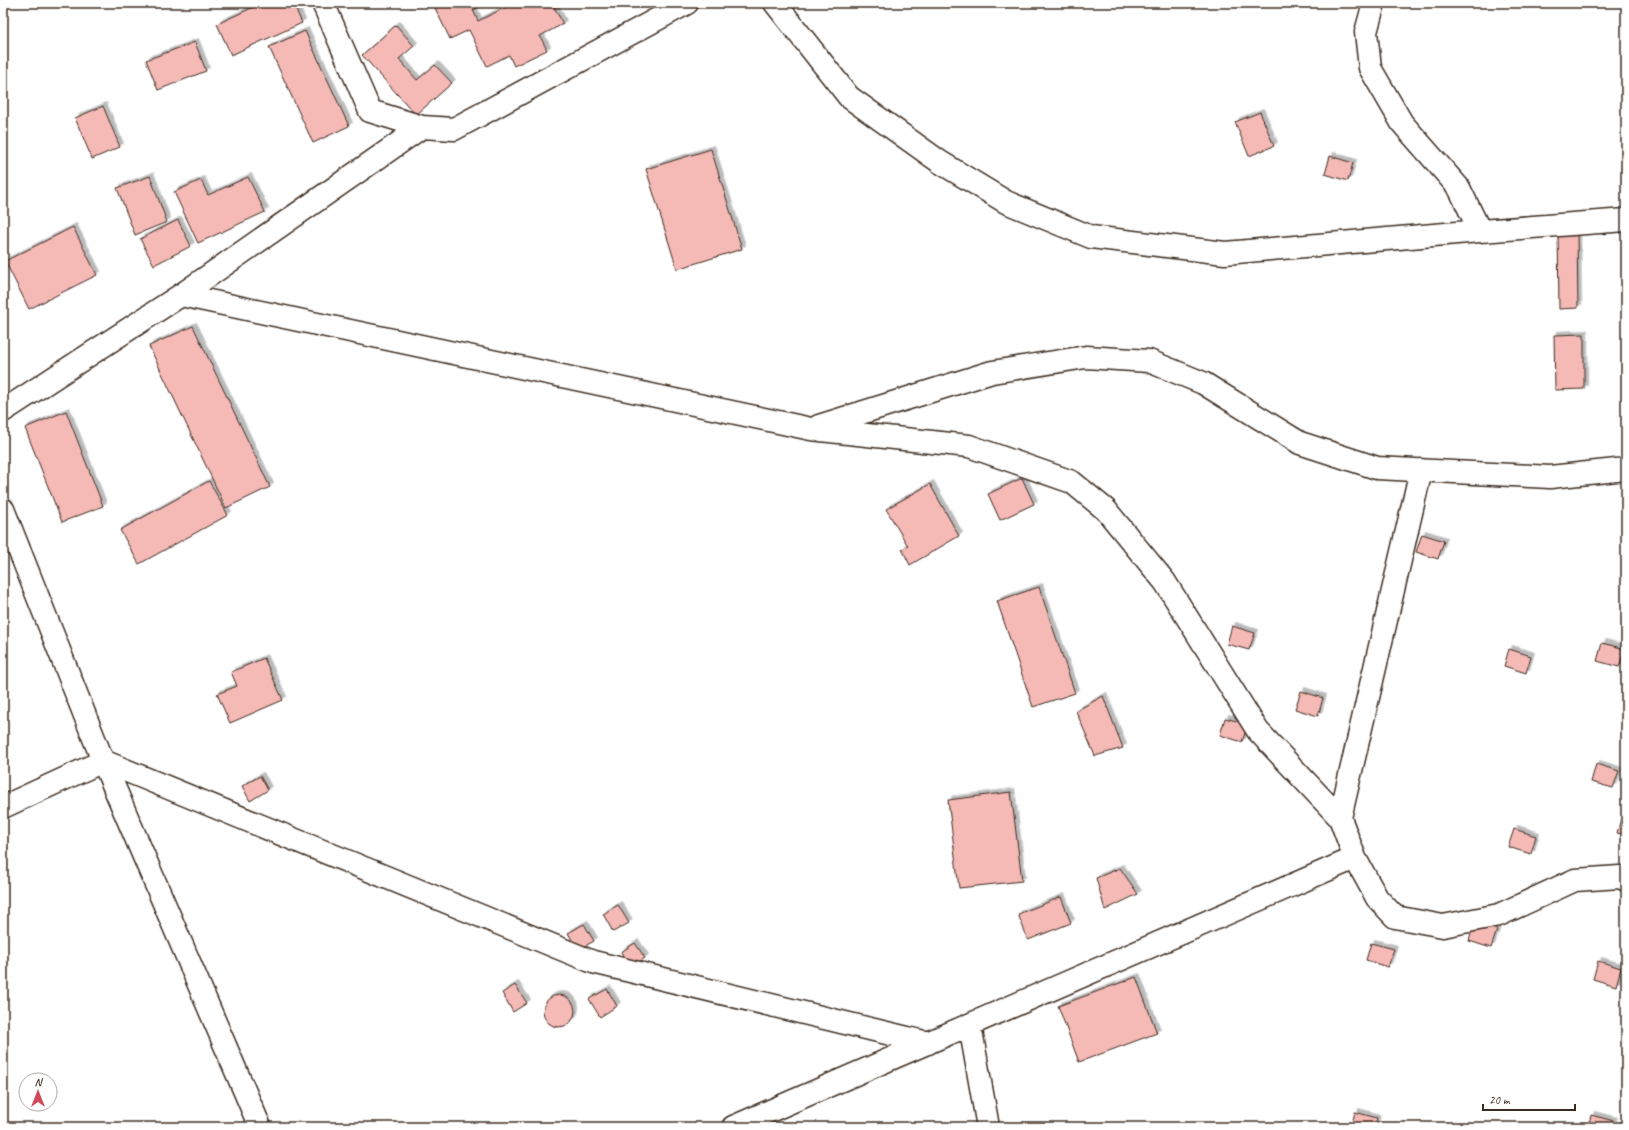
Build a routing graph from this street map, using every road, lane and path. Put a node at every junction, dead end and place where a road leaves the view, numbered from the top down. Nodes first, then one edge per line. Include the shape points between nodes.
1 (323, 3) edge
2 (687, 3) edge
3 (775, 3) edge
4 (1374, 3) edge
5 (422, 127) junction
6 (1626, 220) edge
7 (1480, 231) junction
8 (181, 295) junction
9 (3, 411) edge
10 (811, 429) junction
11 (1626, 469) edge
12 (1420, 470) junction
13 (3, 509) edge
14 (103, 761) junction
15 (3, 807) edge
16 (1340, 818) junction
17 (1355, 858) junction
18 (1626, 880) edge
19 (970, 1025) junction
20 (928, 1043) junction
21 (260, 1127) edge
22 (733, 1127) edge
23 (988, 1127) edge

1 - 5 street via 370,111
2 - 5 street via 454,129
3 - 7 street via 849,97 940,162 1006,202 1091,237 1225,253
4 - 7 street via 1366,32 1370,68 1402,123 1460,188
5 - 8 street
6 - 7 street
8 - 9 street
8 - 10 street
10 - 12 street via 992,372 1086,357 1149,361 1203,383 1300,443 1377,468
10 - 16 street via 969,446 1072,482 1106,510 1165,582 1258,731
11 - 12 street via 1550,477
12 - 16 street
13 - 14 street
14 - 15 street
14 - 20 street via 593,962
14 - 21 street
16 - 17 street
17 - 18 street via 1377,898 1395,917 1443,926 1500,916 1575,880 1620,877
17 - 19 street
19 - 20 street
19 - 23 street
20 - 22 street

